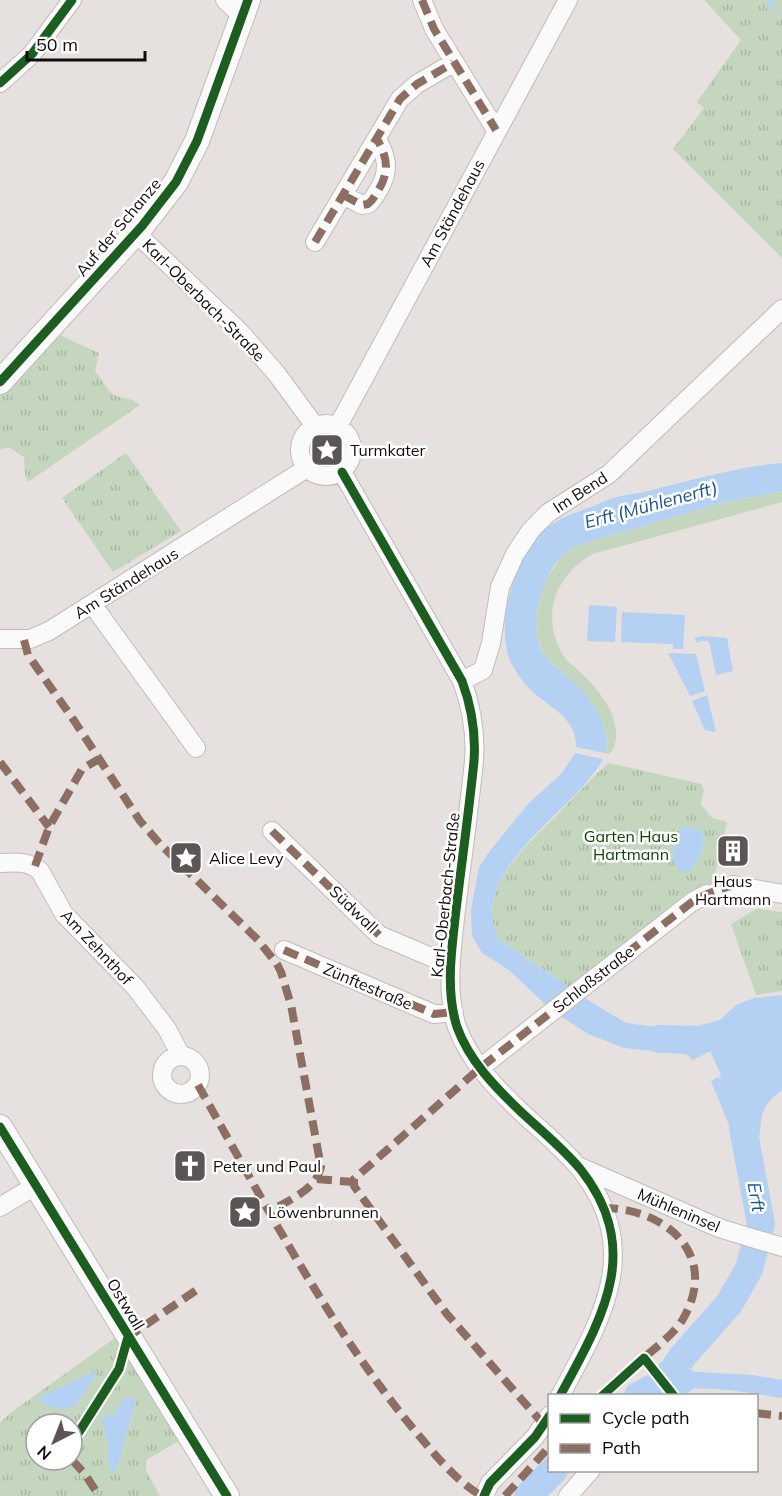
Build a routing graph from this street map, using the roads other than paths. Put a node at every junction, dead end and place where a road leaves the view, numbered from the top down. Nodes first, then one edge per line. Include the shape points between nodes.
1 (72, 0) edge
2 (225, 0) edge
3 (422, 0) edge
4 (568, 0) edge
5 (245, 8) edge
6 (453, 63) junction
7 (1, 79) edge
8 (496, 130) junction
9 (376, 139) junction
10 (343, 195) junction
11 (136, 233) junction
12 (315, 242) dead end
13 (782, 309) edge
14 (0, 382) edge
15 (315, 426) junction
16 (338, 426) junction
17 (306, 468) junction
18 (342, 472) junction
19 (92, 604) junction
20 (0, 639) edge
21 (462, 681) junction
22 (196, 748) dead end
23 (272, 831) dead end
24 (0, 863) edge
25 (782, 894) edge
26 (284, 950) dead end
27 (450, 965) junction
28 (454, 1012) junction
29 (181, 1056) dead end
30 (480, 1068) junction
31 (0, 1127) edge
32 (578, 1167) junction
33 (35, 1186) junction
34 (0, 1207) edge
35 (776, 1246) edge
36 (560, 1394) edge
37 (548, 1417) edge
38 (589, 1472) edge
39 (227, 1496) edge
40 (484, 1496) edge
41 (568, 1496) edge

1 - 7 street via 33,54
2 - 5 street
3 - 6 street
4 - 8 street, Am Ständehaus
5 - 11 main road, Auf der Schanze via 187,162
6 - 8 street
6 - 9 street via 408,90
8 - 16 street, Am Ständehaus
9 - 10 street
9 - 10 street via 386,157 387,171 376,194 371,202 362,205
10 - 12 street
11 - 14 main road, Auf der Schanze
11 - 15 street, Karl-Oberbach-Straße via 240,332
13 - 21 street, Im Bend via 609,474 548,513 531,530 514,554 500,588 483,670
15 - 16 street
15 - 17 street via 302,439 300,447
16 - 18 street via 351,439 353,448
17 - 18 street via 325,477
17 - 19 street, Am Ständehaus
18 - 21 street, Karl-Oberbach-Straße
19 - 20 street, Am Ständehaus via 36,637
19 - 22 street
21 - 27 street, Karl-Oberbach-Straße via 472,716 475,747
23 - 27 street, Südwall via 379,935
24 - 29 street, Am Zehnthof via 26,863 40,871 64,914 135,987 167,1029
25 - 30 street, Schloßstraße via 719,890 692,902
26 - 28 street, Zünftestraße via 434,1014
27 - 28 street, Karl-Oberbach-Straße
28 - 30 street, Karl-Oberbach-Straße via 461,1036
30 - 32 street, Karl-Oberbach-Straße
31 - 33 main road, Ostwall
32 - 35 street, Mühleninsel via 744,1237
32 - 36 street, Karl-Oberbach-Straße via 607,1216 614,1240 614,1262 603,1307
33 - 34 street
33 - 39 main road, Ostwall
37 - 40 street
38 - 41 street

